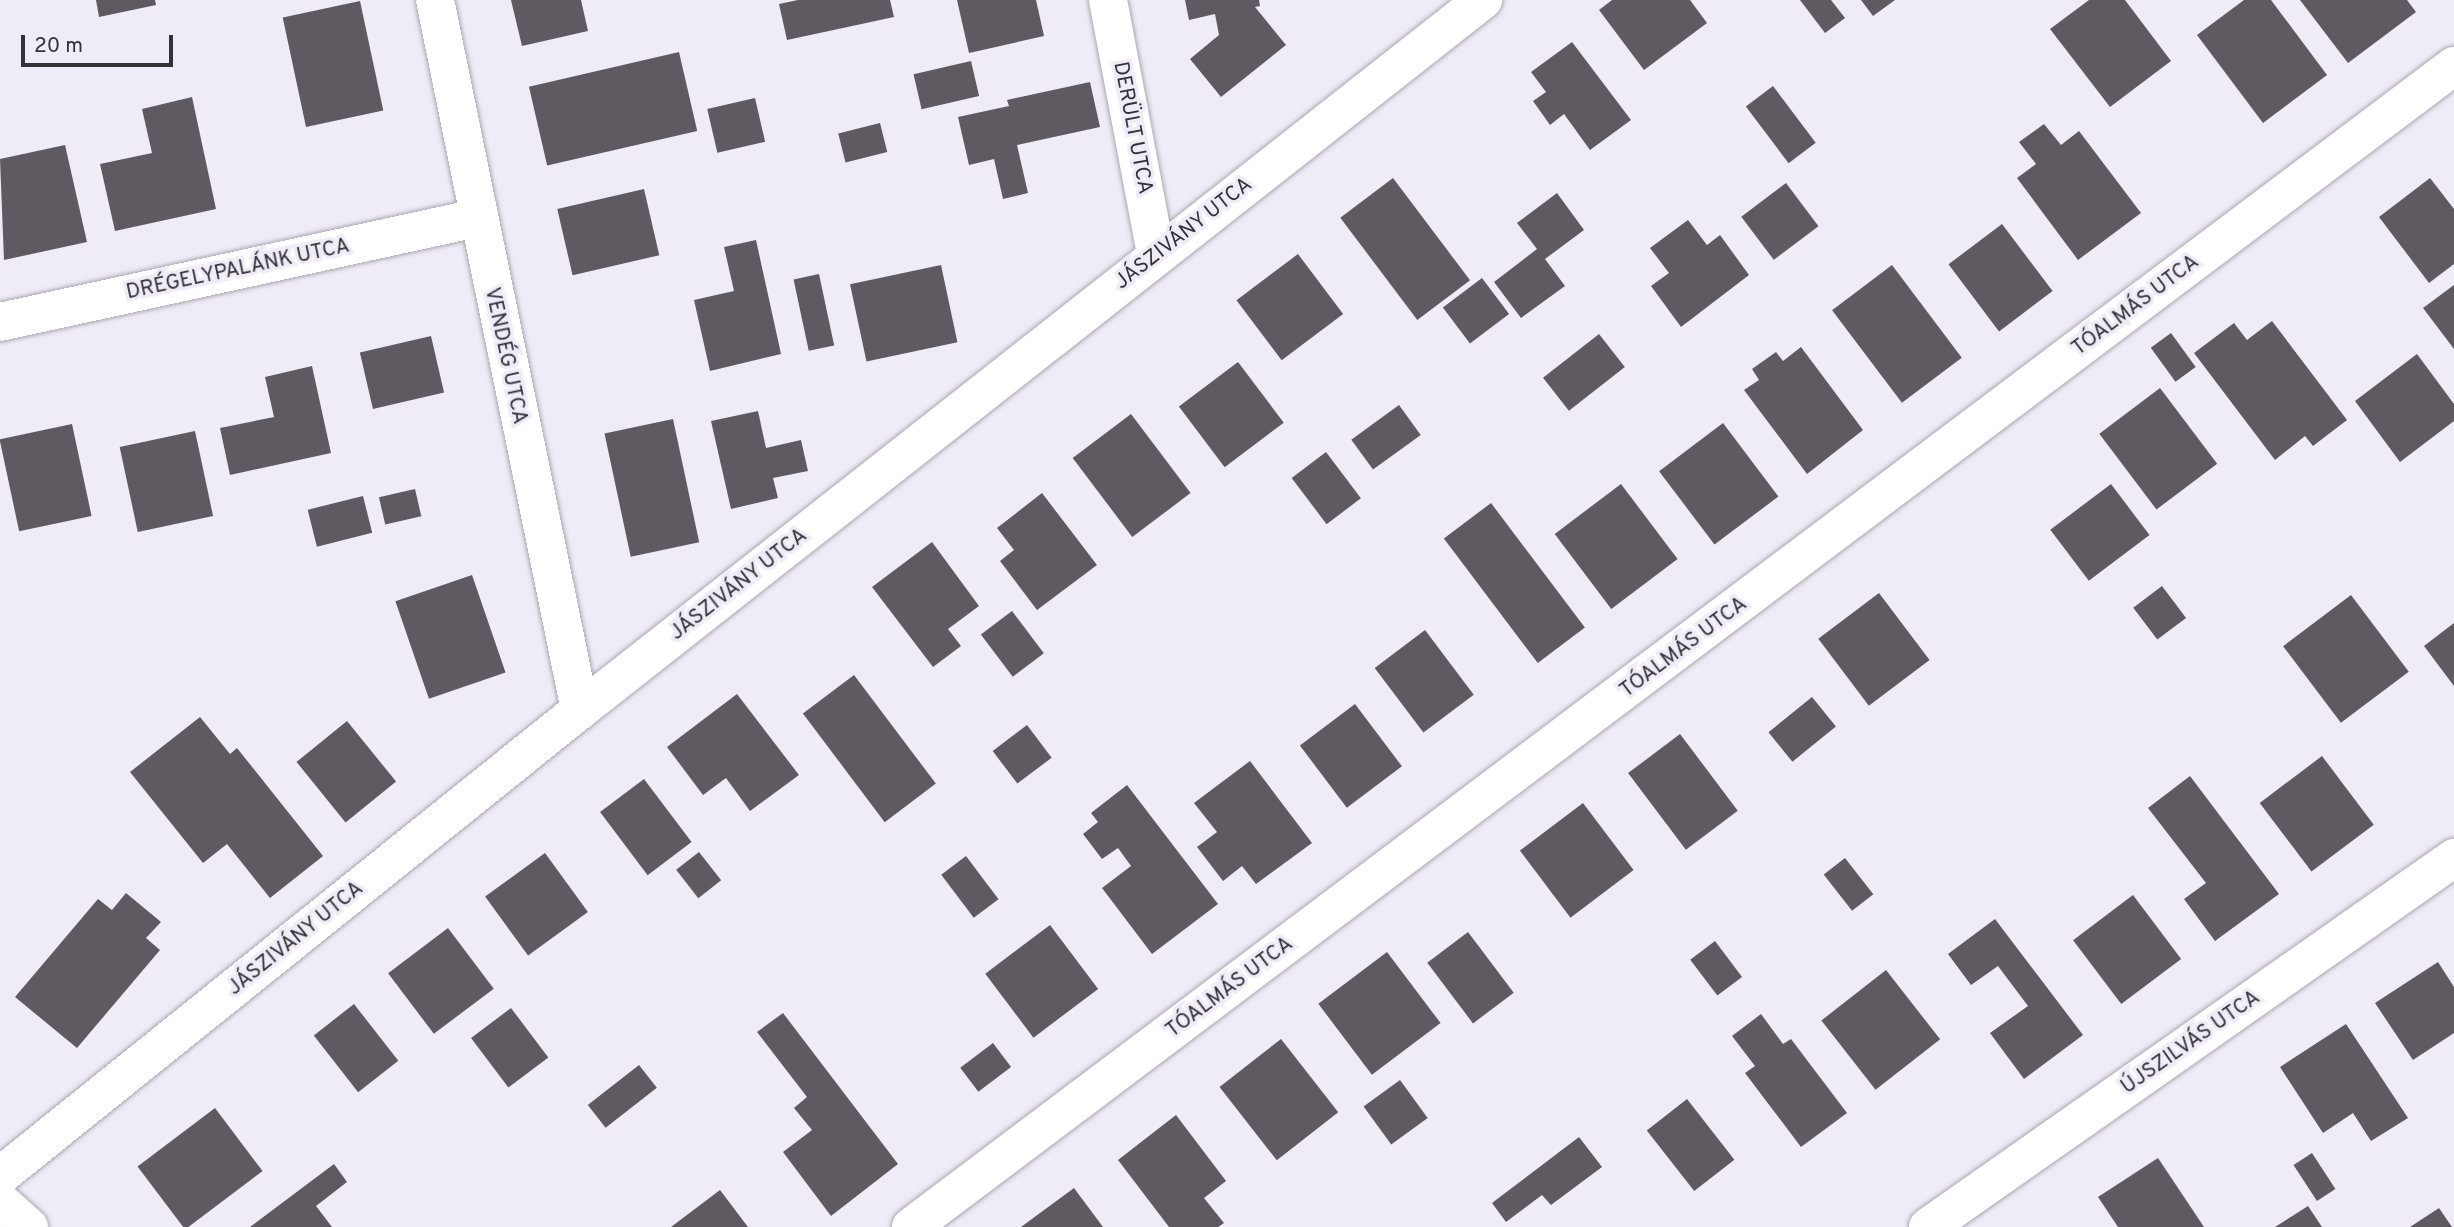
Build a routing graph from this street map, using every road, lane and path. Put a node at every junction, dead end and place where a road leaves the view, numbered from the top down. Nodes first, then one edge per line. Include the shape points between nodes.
1 (435, 0) edge
2 (1108, 0) edge
3 (1483, 0) edge
4 (2454, 66) edge
5 (476, 218) junction
6 (1156, 255) junction
7 (0, 322) edge
8 (580, 710) junction
9 (2454, 858) edge
10 (0, 1176) edge
11 (0, 1201) edge
12 (29, 1227) edge
13 (911, 1227) edge
14 (1928, 1227) edge

1 - 5 street, VENDÉG UTCA
2 - 6 street, DERÜLT UTCA
3 - 6 street, JÁSZIVÁNY UTCA
4 - 13 street, TÓALMÁS UTCA
5 - 7 street, DRÉGELYPALÁNK UTCA
5 - 8 street, VENDÉG UTCA
6 - 8 street, JÁSZIVÁNY UTCA
8 - 10 street, JÁSZIVÁNY UTCA
9 - 14 street, ÚJSZILVÁS UTCA
11 - 12 street

